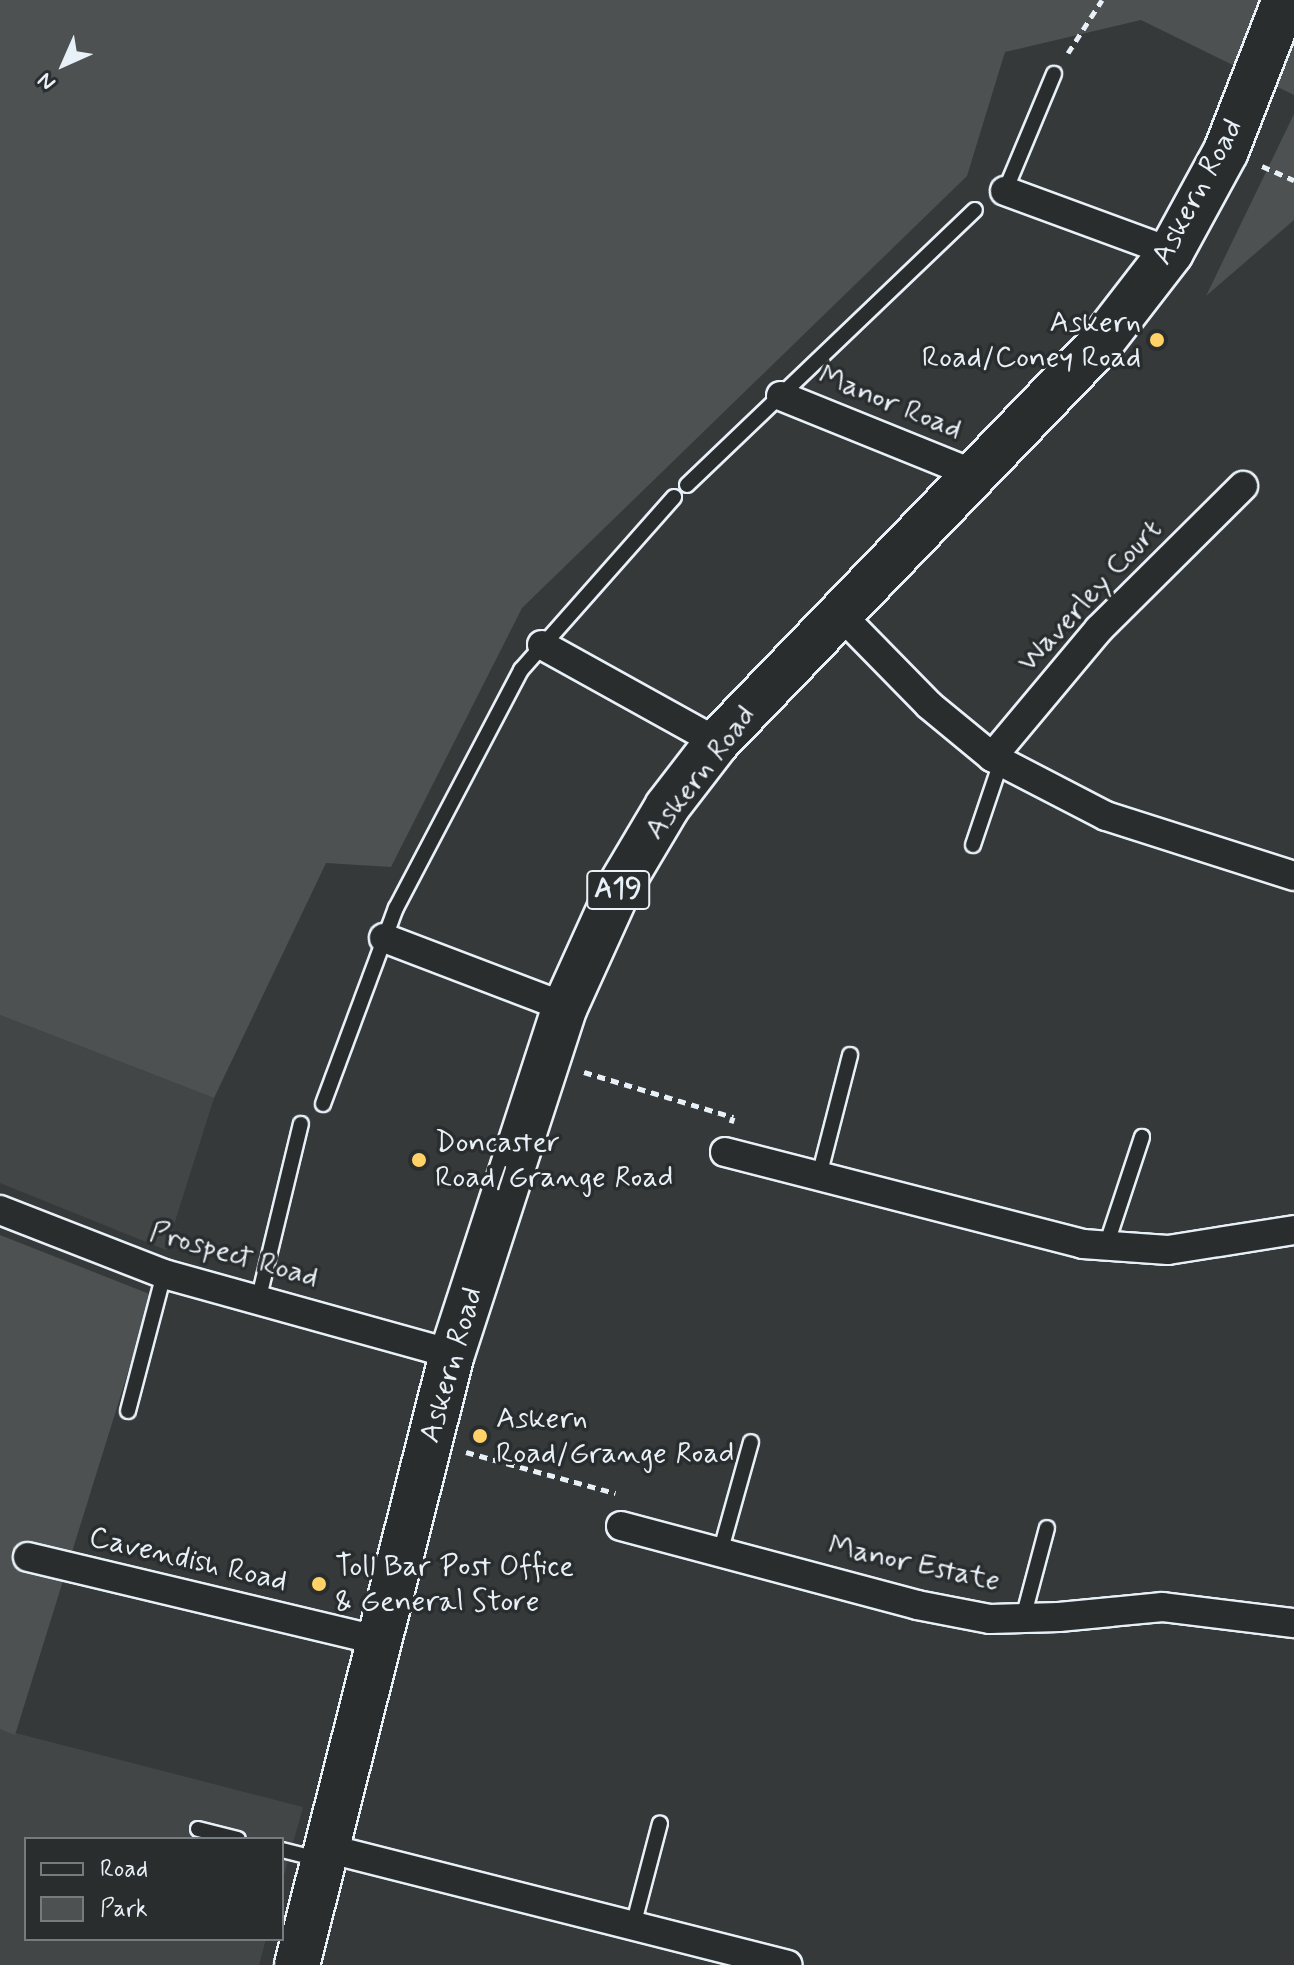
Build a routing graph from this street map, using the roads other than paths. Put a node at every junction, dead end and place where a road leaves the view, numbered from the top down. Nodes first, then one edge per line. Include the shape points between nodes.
1 (1285, 0) edge
2 (1054, 74) road end
3 (1005, 191) joint
4 (975, 210) dead end
5 (1171, 252) junction
6 (781, 396) junction
7 (974, 474) junction
8 (687, 485) dead end
9 (1243, 486) dead end
10 (674, 497) dead end
11 (841, 615) junction
12 (542, 645) junction
13 (717, 742) junction
14 (996, 760) junction
15 (973, 845) dead end
16 (1294, 876) edge
17 (384, 938) junction
18 (565, 1007) junction
19 (850, 1055) dead end
20 (323, 1104) dead end
21 (301, 1124) dead end
22 (1142, 1137) dead end
23 (725, 1152) road end
24 (819, 1176) junction
25 (0, 1210) edge
26 (1294, 1230) edge
27 (1106, 1246) junction
28 (164, 1274) junction
29 (259, 1297) junction
30 (452, 1354) junction
31 (128, 1411) dead end
32 (751, 1442) dead end
33 (621, 1526) road end
34 (1047, 1528) dead end
35 (720, 1553) junction
36 (28, 1557) dead end
37 (1023, 1618) junction
38 (1294, 1623) edge
39 (380, 1641) junction
40 (660, 1823) dead end
41 (198, 1829) dead end
42 (230, 1837) edge
43 (310, 1853) edge
44 (633, 1926) junction
45 (730, 1958) edge
46 (297, 1965) edge
47 (787, 1965) edge

1 - 5 highway, Askern Road / A19 via 1226,151
2 - 3 lane
3 - 5 street
4 - 6 lane
5 - 7 highway, Askern Road / A19 via 1100,344
6 - 7 street, Manor Road
6 - 8 lane
7 - 11 highway, Askern Road / A19
9 - 14 street, Waverley Court via 1099,629
10 - 12 lane
11 - 13 highway, Askern Road / A19
11 - 14 street via 929,705
12 - 13 street
12 - 17 lane via 521,670 421,856
13 - 18 highway, Askern Road / A19 via 667,807 619,888
14 - 15 lane
14 - 16 street via 1106,816
17 - 18 street
17 - 20 lane
18 - 30 highway, Askern Road / A19
19 - 24 lane
21 - 29 lane
22 - 27 lane
23 - 24 street
24 - 27 street
25 - 28 street, Prospect Road
26 - 27 street via 1168,1250
28 - 29 street, Prospect Road
28 - 31 lane
29 - 30 street, Prospect Road
30 - 39 highway, Askern Road / A19
32 - 35 lane
33 - 35 street, Manor Estate
34 - 37 lane
35 - 37 street, Manor Estate via 917,1605 990,1619
36 - 39 street, Cavendish Road
37 - 38 street, Manor Estate via 1163,1607
39 - 43 highway, Askern Road / A19
40 - 44 lane
41 - 42 lane
43 - 44 street
43 - 46 highway, Askern Road / A19
44 - 45 street
45 - 47 street

